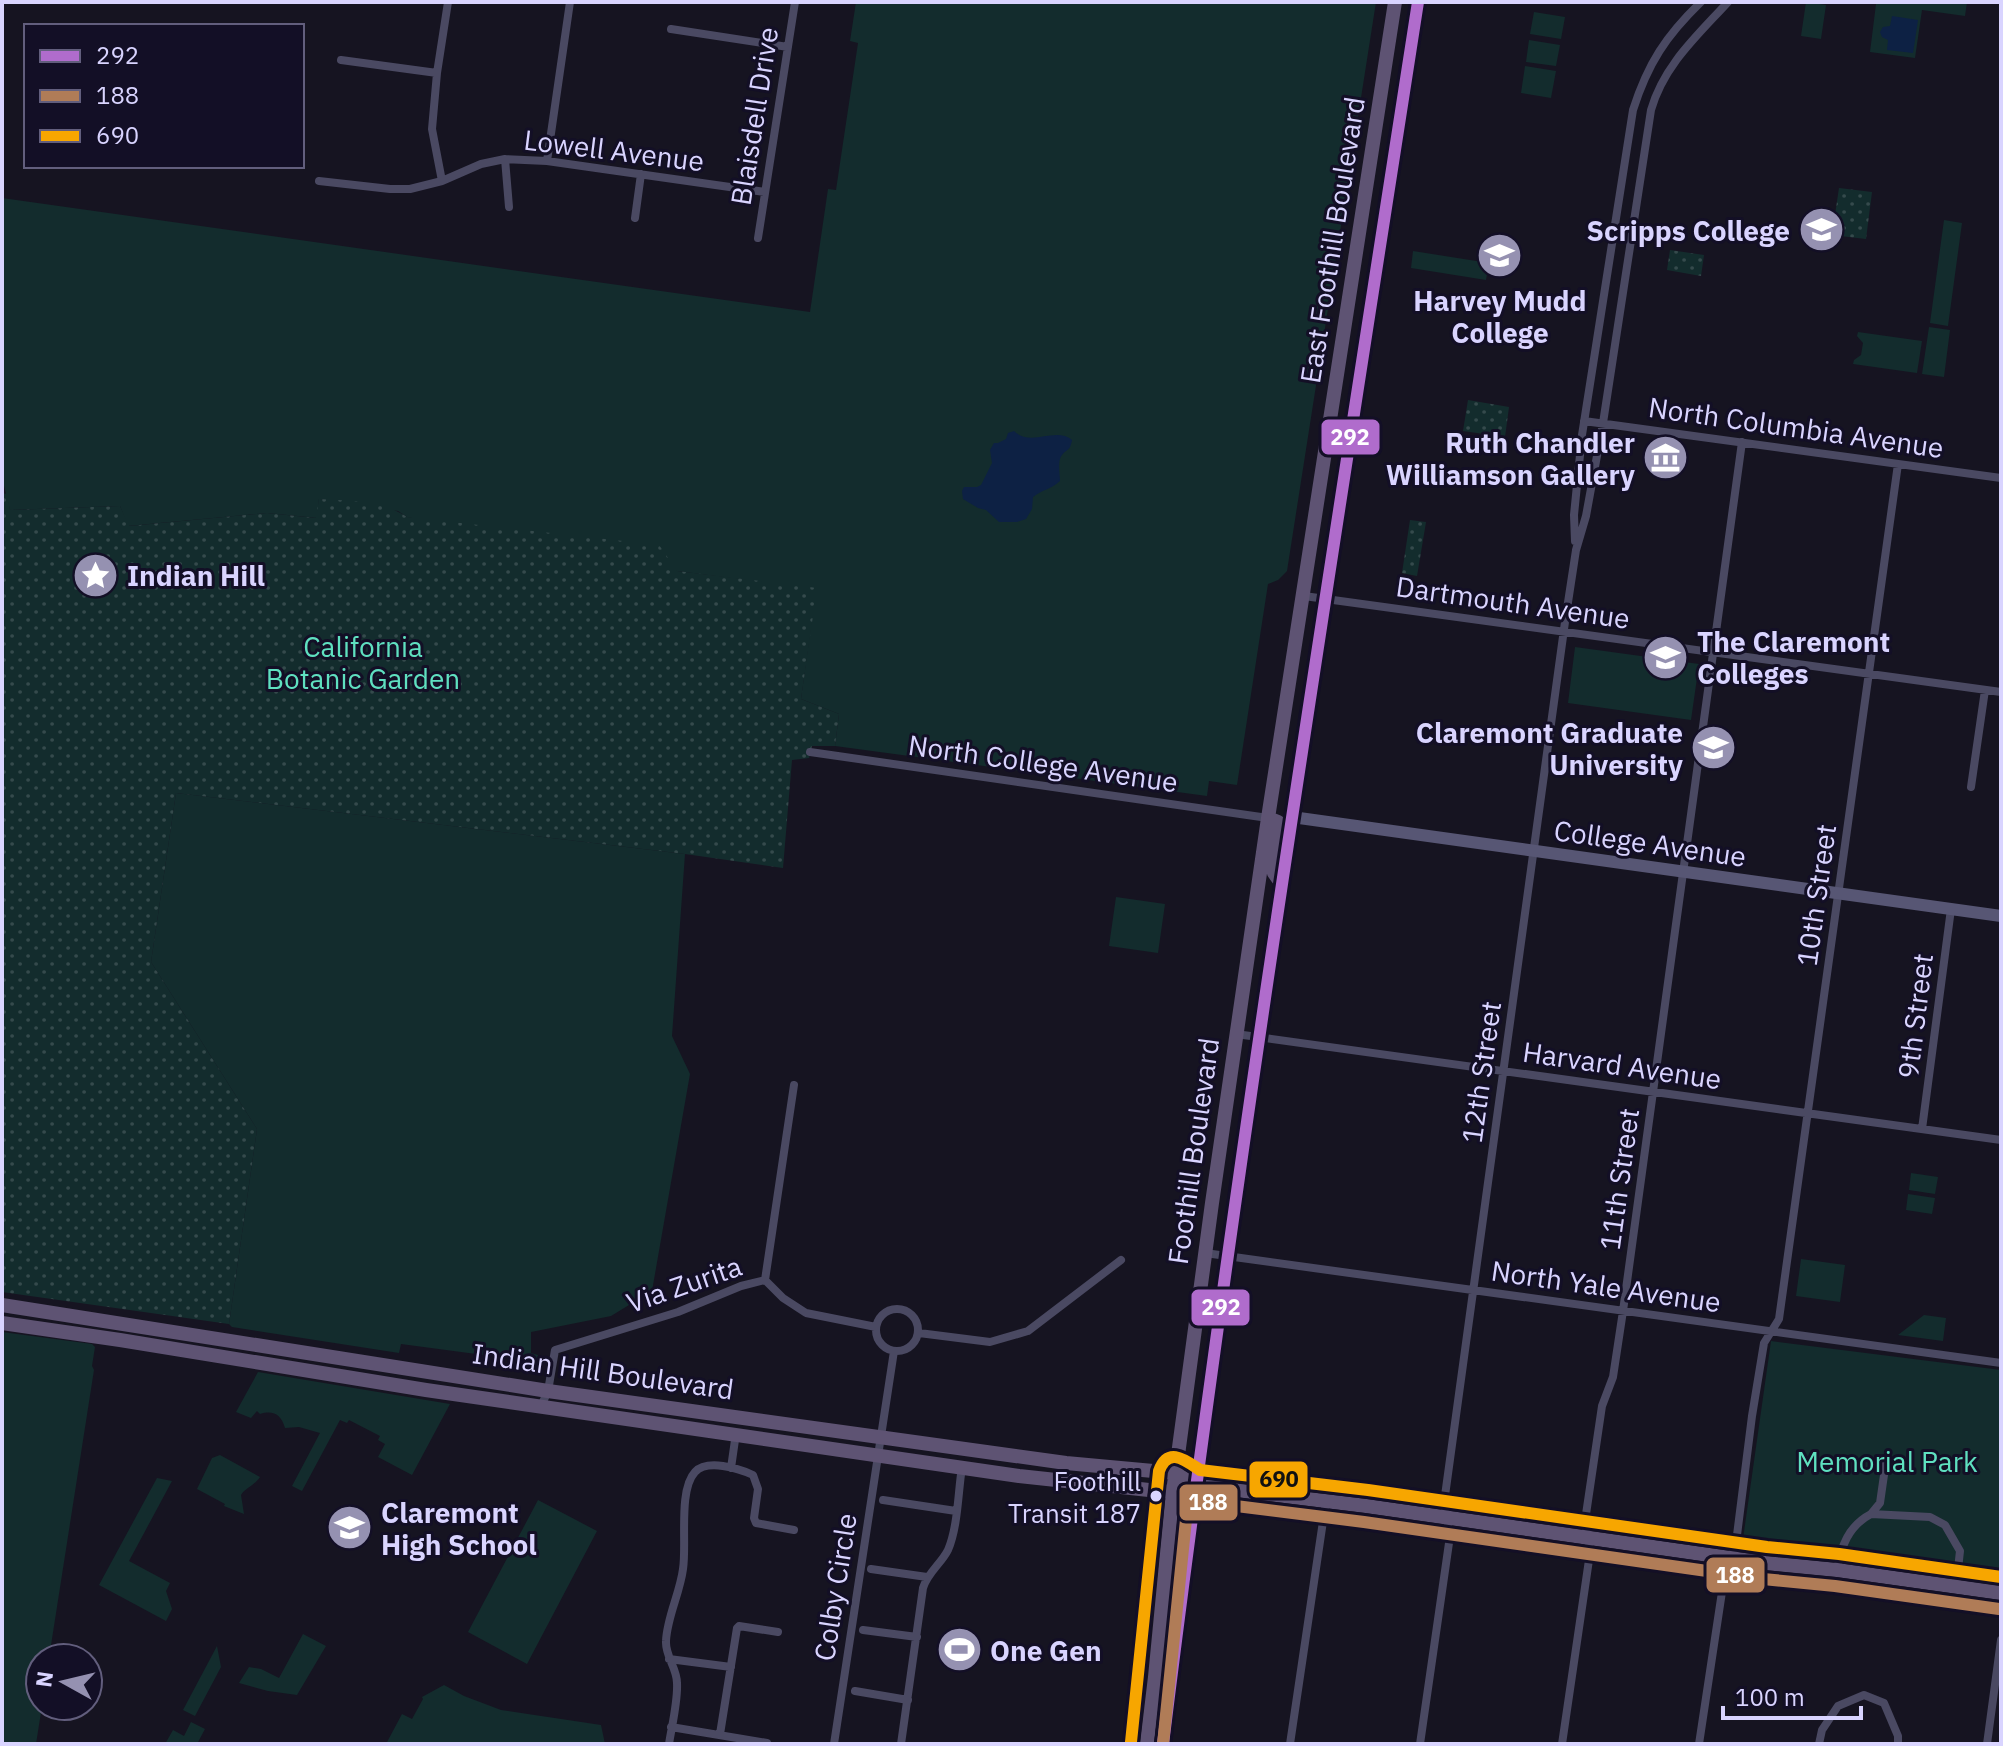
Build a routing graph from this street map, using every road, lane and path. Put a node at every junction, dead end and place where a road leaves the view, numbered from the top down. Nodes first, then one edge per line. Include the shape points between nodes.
1 (448, 2) edge
2 (570, 2) edge
3 (795, 2) edge
4 (1395, 2) edge
5 (1418, 2) edge
6 (1701, 2) edge
7 (1728, 2) edge
8 (671, 29) dead end
9 (788, 47) junction
10 (341, 60) dead end
11 (437, 73) junction
12 (505, 159) junction
13 (547, 161) junction
14 (641, 174) junction
15 (319, 181) dead end
16 (442, 181) junction
17 (765, 192) junction
18 (509, 207) dead end
19 (635, 218) dead end
20 (758, 238) dead end
21 (1584, 421) junction
22 (1603, 423) junction
23 (1742, 442) junction
24 (1898, 464) junction
25 (2001, 478) edge
26 (1576, 550) junction
27 (1304, 596) junction
28 (1325, 598) junction
29 (1564, 632) junction
30 (1713, 652) junction
31 (1869, 674) junction
32 (1985, 690) junction
33 (2001, 692) edge
34 (1280, 744) junction
35 (810, 752) dead end
36 (1971, 787) dead end
37 (1292, 817) junction
38 (1268, 818) junction
39 (1534, 851) junction
40 (1683, 872) junction
41 (1282, 884) junction
42 (1838, 894) junction
43 (1951, 909) junction
44 (2001, 916) edge
45 (1236, 1034) junction
46 (1260, 1037) junction
47 (1503, 1071) junction
48 (794, 1085) dead end
49 (1653, 1092) junction
50 (1807, 1113) junction
51 (1922, 1129) junction
52 (2001, 1140) edge
53 (1205, 1253) junction
54 (1228, 1255) junction
55 (1121, 1260) dead end
56 (765, 1280) junction
57 (1473, 1290) junction
58 (2, 1305) edge
59 (1623, 1311) junction
60 (2, 1323) edge
61 (876, 1327) junction
62 (1772, 1331) junction
63 (919, 1333) junction
64 (894, 1351) junction
65 (2001, 1363) edge
66 (548, 1391) junction
67 (541, 1406) junction
68 (738, 1417) junction
69 (735, 1434) junction
70 (880, 1437) junction
71 (878, 1455) junction
72 (1886, 1461) dead end
73 (962, 1467) junction
74 (731, 1468) junction
75 (1175, 1473) junction
76 (1195, 1485) junction
77 (1173, 1492) junction
78 (883, 1500) dead end
79 (1326, 1501) junction
80 (956, 1511) junction
81 (1871, 1514) junction
82 (1448, 1517) junction
83 (794, 1530) dead end
84 (1587, 1537) junction
85 (1730, 1557) junction
86 (871, 1569) dead end
87 (1837, 1570) junction
88 (927, 1577) junction
89 (1956, 1587) junction
90 (2001, 1593) edge
91 (863, 1630) dead end
92 (778, 1632) dead end
93 (917, 1637) junction
94 (2001, 1640) edge
95 (669, 1659) junction
96 (731, 1667) junction
97 (855, 1691) dead end
98 (908, 1700) junction
99 (671, 1727) junction
100 (720, 1734) junction
101 (767, 1743) edge
102 (669, 1744) edge
103 (834, 1744) edge
104 (901, 1744) edge
105 (1147, 1744) edge
106 (1163, 1744) edge
107 (1290, 1744) edge
108 (1420, 1744) edge
109 (1562, 1744) edge
110 (1699, 1744) edge
111 (1819, 1744) edge
112 (1898, 1744) edge
113 (1987, 1744) edge

1 - 11 street
2 - 13 street
3 - 9 street, Blaisdell Drive
4 - 27 main road, East Foothill Boulevard
5 - 28 main road, East Foothill Boulevard
6 - 21 street via 1653,59 1633,110
7 - 22 street via 1682,51 1656,95
8 - 9 street
9 - 17 street, Blaisdell Drive
10 - 11 street
11 - 16 street via 432,129
12 - 13 street, Lowell Avenue
12 - 16 street, Lowell Avenue
12 - 18 street
13 - 14 street, Lowell Avenue
14 - 17 street, Lowell Avenue
14 - 19 street
15 - 16 street, Lowell Avenue via 410,189
17 - 20 street, Blaisdell Drive
21 - 22 street, North Columbia Avenue
21 - 26 street via 1574,515
22 - 23 street, North Columbia Avenue
22 - 26 street
23 - 24 street, North Columbia Avenue
23 - 30 street
24 - 25 street, North Columbia Avenue
24 - 31 street, 10th Street
26 - 29 street, 12th Street
27 - 28 street, Dartmouth Avenue
27 - 34 main road, East Foothill Boulevard
28 - 29 street, Dartmouth Avenue
28 - 37 main road, East Foothill Boulevard
29 - 30 street, Dartmouth Avenue
29 - 39 street, 12th Street
30 - 31 street, Dartmouth Avenue
30 - 40 street, 11th Street
31 - 32 street, Dartmouth Avenue
31 - 42 street, 10th Street
32 - 33 street, Dartmouth Avenue
32 - 36 street
34 - 37 main road via 1281,803
34 - 38 main road, East Foothill Boulevard
35 - 38 street, North College Avenue
37 - 39 street, College Avenue
37 - 41 main road, Foothill Boulevard
38 - 41 main road via 1278,822 1273,867
38 - 45 main road, Foothill Boulevard
39 - 40 street, College Avenue
39 - 47 street, 12th Street
40 - 42 street, College Avenue
40 - 49 street, 11th Street
41 - 46 main road, Foothill Boulevard
42 - 43 street, College Avenue
42 - 50 street, 10th Street
43 - 44 street, College Avenue
43 - 51 street, 9th Street
45 - 46 street, Harvard Avenue
45 - 53 main road, Foothill Boulevard
46 - 47 street, Harvard Avenue
46 - 54 main road, Foothill Boulevard
47 - 49 street, Harvard Avenue
47 - 57 street, 12th Street
48 - 56 street
49 - 50 street, Harvard Avenue
49 - 59 street, 11th Street
50 - 51 street, Harvard Avenue
50 - 62 street, 10th Street via 1779,1319
51 - 52 street, Harvard Avenue
53 - 54 street, North Yale Avenue
53 - 75 main road, Foothill Boulevard
54 - 57 street, North Yale Avenue
54 - 76 main road, Foothill Boulevard
55 - 63 street via 1028,1331 990,1342
56 - 61 street, Via Zurita via 806,1313
56 - 66 street, Via Zurita via 555,1350
57 - 59 street, North Yale Avenue
57 - 82 street, 12th Street via 1444,1503
58 - 66 main road, Indian Hill Boulevard
59 - 62 street, North Yale Avenue
59 - 84 street, 11th Street via 1613,1377 1602,1406
60 - 67 main road, Indian Hill Boulevard
61 - 63 street via 884,1312 900,1308 915,1316
61 - 64 street via 880,1343
62 - 65 street, North Yale Avenue
62 - 85 street, 10th Street via 1764,1343
63 - 64 street via 910,1347
64 - 70 street, Colby Circle
66 - 67 street, Via Zurita
66 - 68 main road, Indian Hill Boulevard
67 - 69 main road, Indian Hill Boulevard
68 - 69 street
68 - 70 main road, Indian Hill Boulevard
69 - 71 main road, Indian Hill Boulevard
69 - 74 street
70 - 71 street, Colby Circle
70 - 75 main road, Indian Hill Boulevard
71 - 73 main road, Indian Hill Boulevard
71 - 103 street, Colby Circle
72 - 81 street via 1880,1503
73 - 77 main road, Indian Hill Boulevard
73 - 80 street
74 - 83 street via 757,1481 756,1523
74 - 95 street via 706,1465 691,1476 684,1567 665,1646
75 - 76 main road, Indian Hill Boulevard
75 - 77 main road, Foothill Boulevard
76 - 77 main road, Indian Hill Boulevard
76 - 79 main road, Indian Hill Boulevard
76 - 106 main road, Foothill Boulevard
77 - 105 main road, Foothill Boulevard
78 - 80 street
79 - 82 main road, Indian Hill Boulevard
79 - 107 street
80 - 88 street via 946,1554
81 - 87 street via 1848,1535
81 - 89 street via 1930,1517 1945,1525 1960,1551
82 - 84 main road, Indian Hill Boulevard
82 - 108 street, 12th Street via 1450,1536
84 - 85 main road, Indian Hill Boulevard
84 - 109 street, 11th Street via 1590,1553
85 - 87 main road, Indian Hill Boulevard
85 - 110 street, 10th Street
86 - 88 street
87 - 89 main road, Indian Hill Boulevard
88 - 93 street
89 - 90 main road, Indian Hill Boulevard
91 - 93 street
92 - 96 street via 739,1626
93 - 98 street
94 - 113 street
95 - 96 street
95 - 99 street via 677,1683
96 - 100 street
97 - 98 street
98 - 104 street
99 - 100 street
99 - 102 street
100 - 101 street
111 - 112 street via 1838,1706 1864,1695 1884,1703

